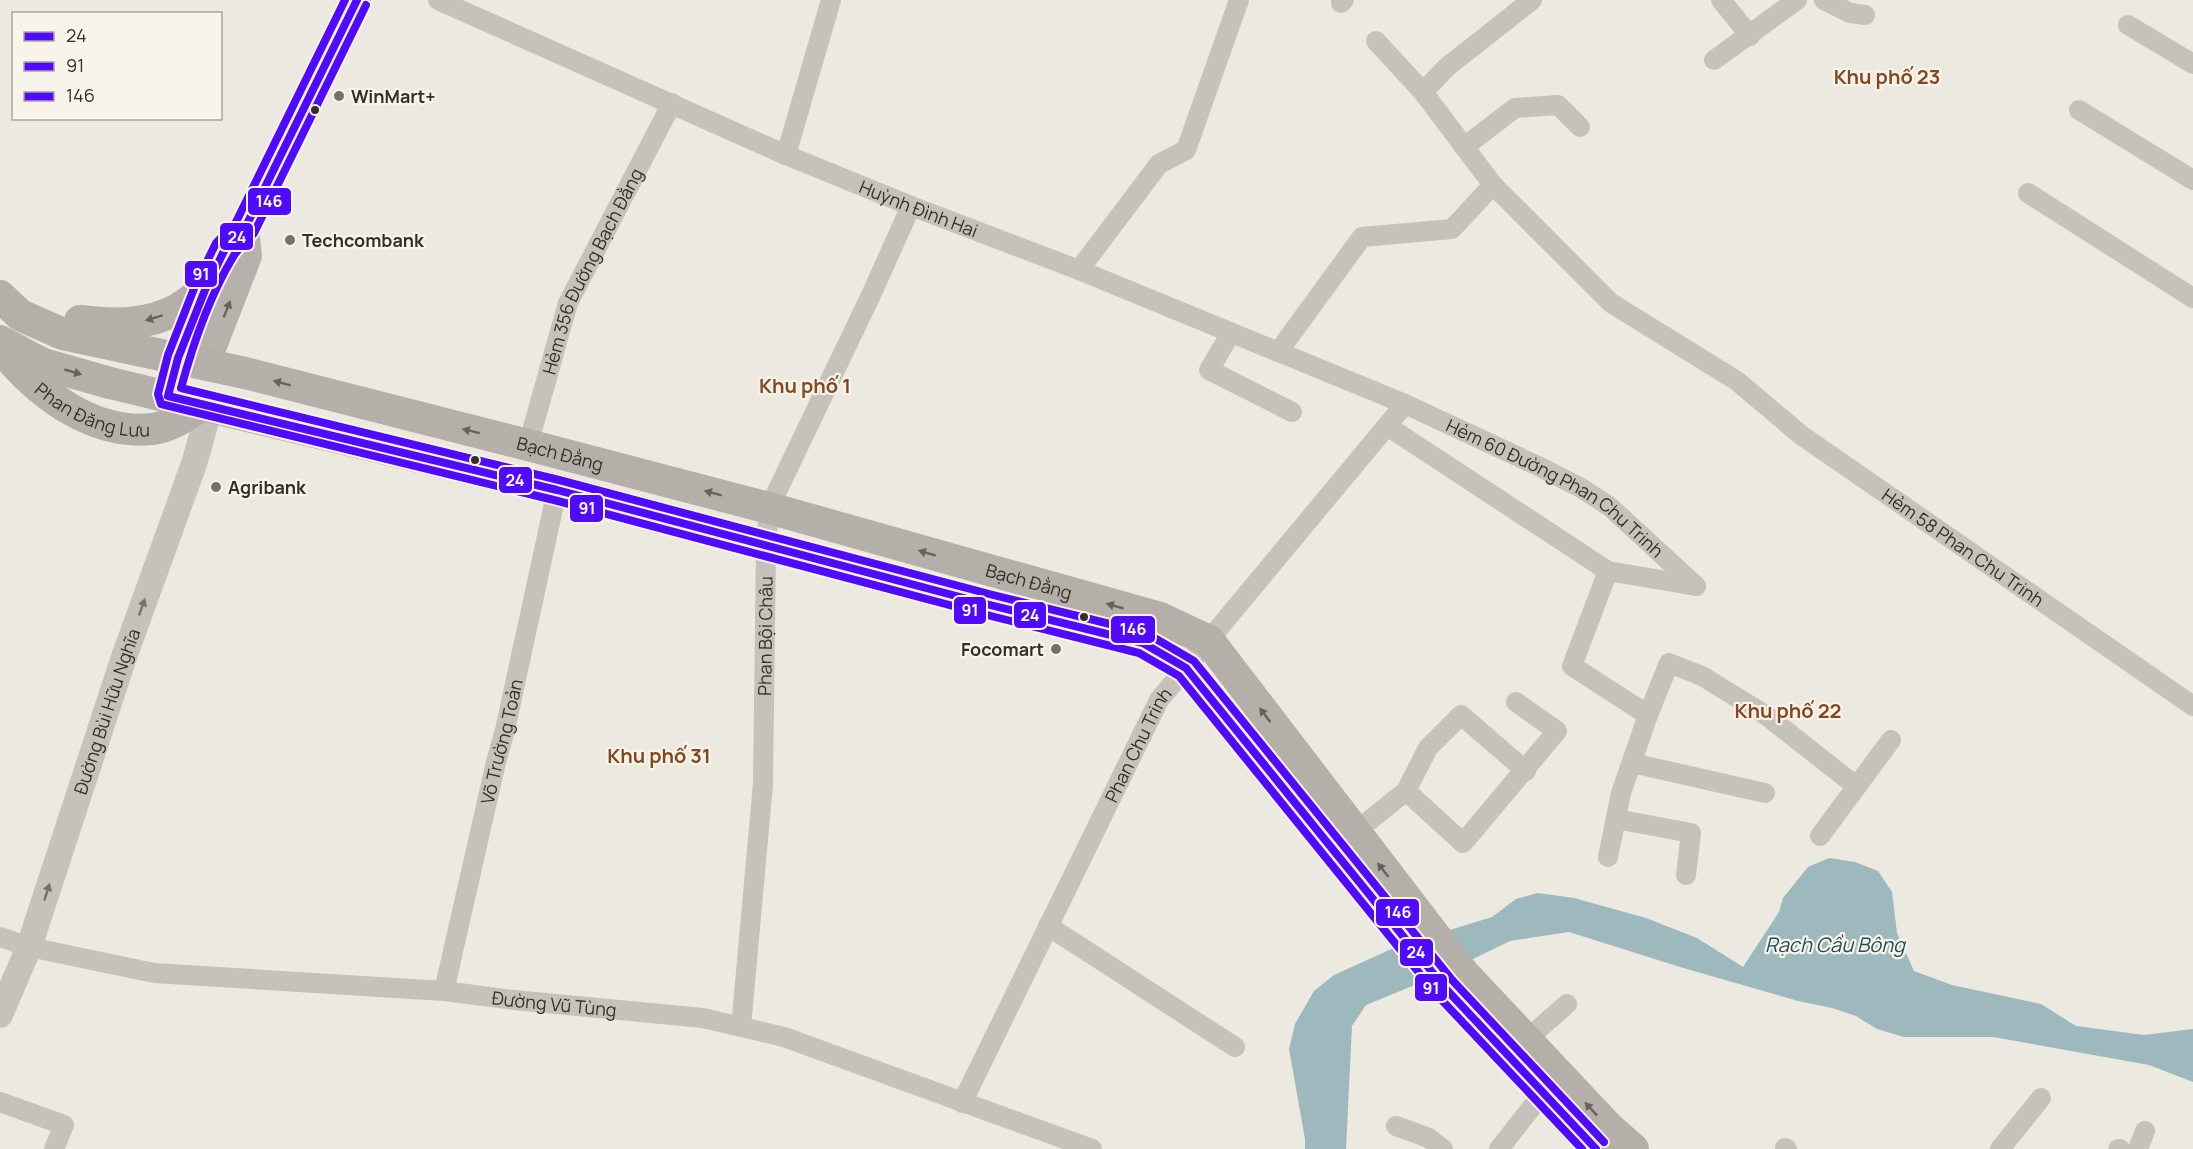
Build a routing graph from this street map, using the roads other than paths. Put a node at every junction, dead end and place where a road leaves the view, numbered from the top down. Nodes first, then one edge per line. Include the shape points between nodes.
1 (357, 0) edge
2 (438, 0) edge
3 (831, 0) edge
4 (1239, 0) edge
5 (1532, 0) edge
6 (1721, 0) edge
7 (1797, 0) edge
8 (1824, 0) edge
9 (1864, 15) dead end
10 (2128, 25) dead end
11 (1750, 36) junction
12 (1376, 41) dead end
13 (1714, 60) dead end
14 (2193, 64) edge
15 (1423, 92) junction
16 (672, 103) junction
17 (2079, 110) dead end
18 (1580, 127) dead end
19 (1464, 147) junction
20 (786, 155) junction
21 (2193, 180) edge
22 (1493, 185) junction
23 (2028, 193) dead end
24 (911, 206) junction
25 (245, 228) junction
26 (1079, 270) junction
27 (205, 290) junction
28 (2193, 298) edge
29 (10, 305) edge
30 (1231, 333) junction
31 (0, 341) edge
32 (0, 346) edge
33 (1278, 352) junction
34 (192, 361) junction
35 (168, 396) junction
36 (1405, 404) junction
37 (202, 405) junction
38 (1292, 412) dead end
39 (1387, 426) junction
40 (528, 445) junction
41 (557, 490) junction
42 (769, 508) junction
43 (766, 547) junction
44 (1608, 571) junction
45 (1209, 641) junction
46 (1186, 668) junction
47 (1516, 702) dead end
48 (2193, 706) edge
49 (1648, 715) junction
50 (1891, 740) dead end
51 (1632, 763) junction
52 (1526, 771) junction
53 (1856, 786) junction
54 (1406, 791) junction
55 (1765, 793) dead end
56 (1616, 819) junction
57 (1354, 833) junction
58 (1820, 836) dead end
59 (1608, 857) dead end
60 (1686, 875) dead end
61 (1408, 923) junction
62 (1048, 926) junction
63 (0, 937) edge
64 (29, 947) junction
65 (1454, 981) junction
66 (444, 991) junction
67 (1566, 1004) dead end
68 (0, 1015) edge
69 (741, 1027) junction
70 (1526, 1040) junction
71 (1235, 1047) dead end
72 (1543, 1093) junction
73 (2041, 1098) dead end
74 (0, 1102) edge
75 (962, 1103) junction
76 (1396, 1126) dead end
77 (54, 1149) edge
78 (1092, 1149) edge
79 (1443, 1149) edge
80 (1499, 1149) edge
81 (1596, 1149) edge
82 (1633, 1149) edge
83 (2000, 1149) edge

1 - 25 main road
2 - 16 street, Huỳnh Đình Hai
3 - 20 street
4 - 26 street via 1185,150 1160,164
5 - 15 street via 1447,67
6 - 11 street
7 - 11 street
8 - 9 street via 1850,13
10 - 14 street
11 - 13 street
12 - 15 street
15 - 19 street
16 - 20 street, Huỳnh Đình Hai
16 - 40 street, Hẻm 356 Đường Bạch Đằng via 568,303
17 - 21 street
18 - 19 street via 1558,105 1515,108
19 - 22 street
20 - 24 street, Huỳnh Đình Hai
22 - 33 street via 1452,229 1362,237
22 - 48 street, Hẻm 58 Phan Chu Trinh via 1611,303 1737,381 1801,435
23 - 28 street
24 - 26 street, Huỳnh Đình Hai
24 - 42 street, Phan Bội Châu
25 - 27 main road via 225,249
34 -> 25 main road via 248,256
26 - 30 street, Huỳnh Đình Hai
27 -> 29 main road via 154,319 108,325
27 - 34 main road
29 - 34 main road via 63,334
30 - 33 street, Huỳnh Đình Hai
30 - 38 street via 1209,370
31 -> 35 main road, Phan Đăng Lưu via 43,364
32 - 37 main road, Phan Đăng Lưu via 42,389 91,421 129,429 153,429 177,421
33 - 36 street, Huỳnh Đình Hai
34 - 35 main road
34 - 37 main road
40 -> 34 main road, Bạch Đằng
35 - 37 main road, Phan Đăng Lưu
36 - 39 street, Phan Chu Trinh
36 - 44 street, Hẻm 60 Đường Phan Chu Trinh via 1581,488 1617,513 1696,586
37 - 41 main road, Bạch Đằng
64 -> 37 street, Đường Bùi Hữu Nghĩa via 124,657 194,464 205,425
39 - 44 street
39 - 45 street, Phan Chu Trinh
42 -> 40 main road, Bạch Đằng
41 - 43 main road, Bạch Đằng
41 - 66 street, Võ Trường Toản
42 - 43 street, Phan Bội Châu
45 -> 42 main road, Bạch Đằng via 1160,618
43 - 46 main road, Bạch Đằng via 1143,643
43 - 69 street, Phan Bội Châu via 763,784
44 - 49 street via 1572,666
45 - 46 street, Phan Chu Trinh
57 -> 45 main road, Bạch Đằng
46 - 61 main road, Bạch Đằng
46 - 62 street, Phan Chu Trinh via 1159,700
47 - 52 street via 1557,731
49 - 51 street
49 - 53 street via 1669,663 1702,676 1767,716
50 - 53 street
51 - 55 street
51 - 56 street
52 - 54 street via 1462,843
52 - 54 street via 1461,716 1428,748
53 - 58 street
54 - 57 street
56 - 59 street
56 - 60 street via 1691,833
61 -> 57 main road, Bạch Đằng
61 - 65 main road, Bạch Đằng
62 - 71 street
62 - 75 street, Phan Chu Trinh
63 - 64 street, Đường Vũ Tùng
64 - 66 street, Đường Vũ Tùng via 154,974
64 - 68 street, Đường Bùi Hữu Nghĩa
65 - 70 main road, Bạch Đằng
65 - 72 main road, Bạch Đằng
66 - 69 street, Đường Vũ Tùng via 670,1014
67 - 70 street
69 - 75 street, Đường Vũ Tùng via 784,1037
82 -> 70 main road, Bạch Đằng
72 - 80 street
72 - 81 main road, Bạch Đằng
73 - 83 street
74 - 77 street via 64,1125
75 - 78 street, Đường Vũ Tùng
76 - 79 street via 1429,1138

